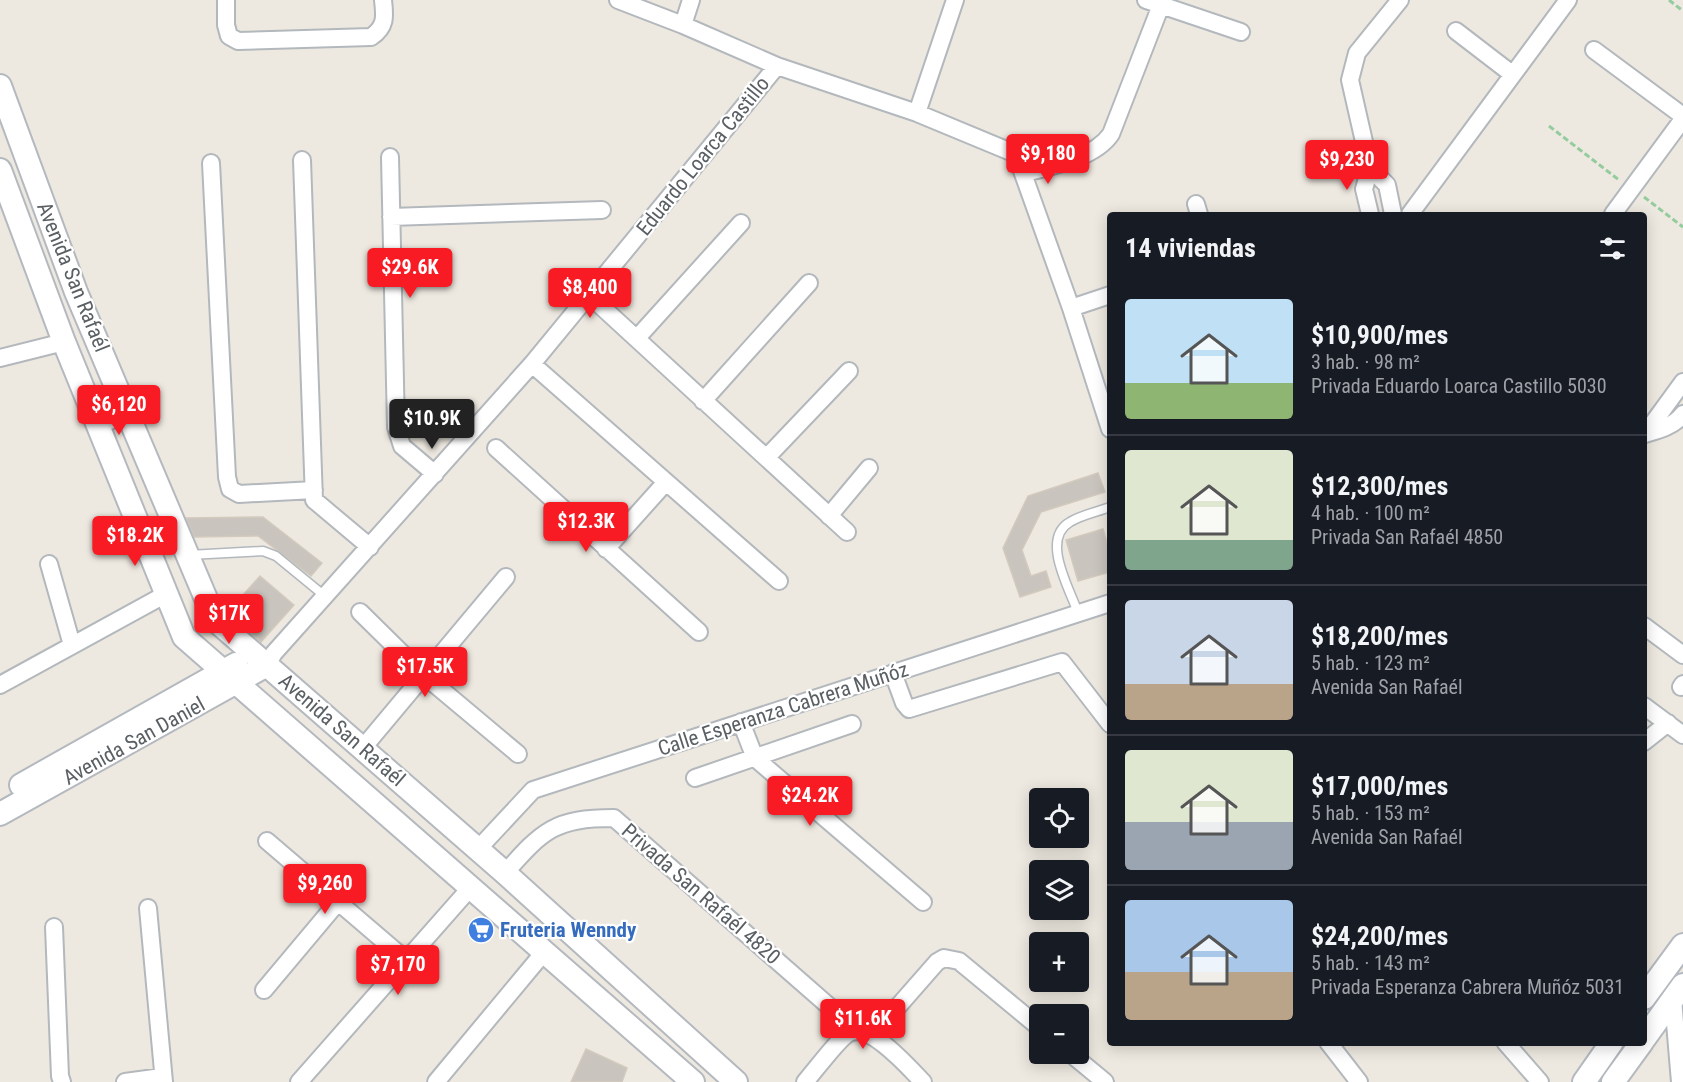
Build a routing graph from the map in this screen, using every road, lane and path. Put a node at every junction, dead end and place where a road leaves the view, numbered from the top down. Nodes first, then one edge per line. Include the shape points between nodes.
1 (226, 0) edge
2 (383, 0) edge
3 (618, 0) edge
4 (691, 0) edge
5 (955, 0) edge
6 (1400, 0) edge
7 (1568, 0) edge
8 (1669, 0) edge
9 (1153, 2) edge
10 (1683, 11) edge
11 (683, 25) junction
12 (1456, 31) dead end
13 (1241, 32) dead end
14 (1594, 51) dead end
15 (777, 66) junction
16 (1512, 74) junction
17 (0, 86) edge
18 (917, 113) junction
19 (1683, 118) edge
20 (1549, 126) dead end
21 (390, 157) dead end
22 (302, 160) dead end
23 (211, 163) dead end
24 (1370, 168) junction
25 (0, 170) edge
26 (1025, 173) junction
27 (1622, 183) dead end
28 (1643, 196) dead end
29 (602, 210) dead end
30 (1370, 212) edge
31 (1393, 212) edge
32 (1411, 212) edge
33 (1614, 212) edge
34 (391, 217) junction
35 (741, 223) dead end
36 (1683, 227) edge
37 (809, 283) dead end
38 (590, 296) junction
39 (1107, 296) edge
40 (1071, 308) junction
41 (637, 338) junction
42 (64, 342) junction
43 (0, 358) edge
44 (532, 364) junction
45 (849, 371) dead end
46 (1683, 382) edge
47 (703, 401) junction
48 (129, 414) junction
49 (1683, 414) edge
50 (1107, 420) edge
51 (98, 425) junction
52 (1647, 431) edge
53 (1647, 433) edge
54 (495, 448) dead end
55 (766, 457) junction
56 (869, 468) dead end
57 (435, 474) junction
58 (666, 482) junction
59 (314, 490) junction
60 (1107, 508) edge
61 (829, 516) junction
62 (847, 532) dead end
63 (370, 547) junction
64 (606, 549) junction
65 (187, 555) junction
66 (49, 564) dead end
67 (506, 577) dead end
68 (779, 581) dead end
69 (168, 594) junction
70 (326, 597) junction
71 (1107, 604) edge
72 (360, 612) dead end
73 (1078, 613) junction
74 (1647, 628) edge
75 (699, 632) dead end
76 (72, 645) junction
77 (1683, 655) edge
78 (265, 658) junction
79 (893, 673) junction
80 (426, 676) junction
81 (230, 678) junction
82 (0, 685) edge
83 (1647, 708) edge
84 (1107, 720) edge
85 (741, 722) junction
86 (1668, 723) junction
87 (852, 724) dead end
88 (1683, 735) edge
89 (1647, 740) edge
90 (362, 749) junction
91 (518, 754) dead end
92 (755, 758) junction
93 (695, 778) dead end
94 (0, 797) edge
95 (0, 814) edge
96 (267, 841) dead end
97 (478, 849) junction
98 (505, 873) junction
99 (471, 887) junction
100 (923, 902) dead end
101 (337, 903) junction
102 (148, 908) dead end
103 (54, 927) dead end
104 (1683, 945) edge
105 (545, 951) junction
106 (406, 960) junction
107 (264, 990) dead end
108 (1678, 992) edge
109 (1647, 994) edge
110 (831, 1008) dead end
111 (1029, 1019) edge
112 (873, 1035) junction
113 (1647, 1035) edge
114 (1331, 1046) edge
115 (1508, 1046) edge
116 (1609, 1046) edge
117 (1639, 1046) edge
118 (701, 1052) junction
119 (1083, 1064) edge
120 (688, 1077) edge
121 (163, 1080) edge
122 (62, 1082) edge
123 (124, 1082) edge
124 (299, 1082) edge
125 (436, 1082) edge
126 (735, 1082) edge
127 (805, 1082) edge
128 (923, 1082) edge
129 (1105, 1082) edge
130 (1359, 1082) edge
131 (1540, 1082) edge
132 (1584, 1082) edge
133 (1613, 1082) edge
134 (1680, 1082) edge

1 - 2 street via 229,36 238,41 371,37 385,21
3 - 11 street
4 - 11 street
5 - 18 street
6 - 24 street via 1357,53 1350,80
7 - 16 street
8 - 10 path
9 - 13 street
9 - 26 street via 1111,134 1104,144 1061,163
11 - 15 street
12 - 16 street
14 - 19 street
15 - 18 street
15 - 38 street, Eduardo Loarca Castillo
16 - 32 street
17 - 48 main road, Avenida San Rafaél via 76,292
18 - 26 street via 1016,154
19 - 33 street
20 - 27 path
21 - 34 street
22 - 59 street
23 - 59 street via 230,489 239,494
24 - 30 street via 1364,189
24 - 31 street via 1387,185
25 - 42 main road, Avenida San Rafaél
26 - 40 street
28 - 36 path
29 - 34 street
34 - 57 street via 396,427 402,446
35 - 41 street
37 - 47 street
38 - 41 street
38 - 44 street, Eduardo Loarca Castillo
39 - 40 street
40 - 50 street
41 - 47 street
42 - 43 street
42 - 51 main road, Avenida San Rafaél
44 - 57 street, Eduardo Loarca Castillo
44 - 58 street
45 - 55 street
46 - 52 street
47 - 55 street
48 - 51 street
48 - 65 main road, Avenida San Rafaél
49 - 53 street via 1660,430
51 - 69 main road, Avenida San Rafaél
54 - 64 street
55 - 61 street
56 - 61 street
57 - 63 street, Eduardo Loarca Castillo
58 - 64 street
58 - 68 street
59 - 63 street via 314,500
60 - 73 lane via 1068,522 1057,535 1057,554
61 - 62 street
63 - 70 street, Eduardo Loarca Castillo
64 - 75 street
65 - 70 lane via 263,552 276,556
65 - 78 main road, Avenida San Rafaél via 215,620
66 - 76 street
67 - 80 street
69 - 76 street
69 - 81 main road, Avenida San Rafaél via 184,636
70 - 78 street, Eduardo Loarca Castillo
71 - 73 street, Calle Esperanza Cabrera Muñóz
72 - 80 street
73 - 79 street, Calle Esperanza Cabrera Muñóz
74 - 77 street
76 - 82 street
78 - 81 main road, Avenida San Daniel
78 - 90 main road, Avenida San Rafaél
79 - 84 street via 909,709 1062,662
79 - 85 street, Calle Esperanza Cabrera Muñóz
80 - 90 street
80 - 91 street
81 - 94 main road, Avenida San Daniel
81 - 95 main road, Avenida San Daniel
81 - 99 main road, Avenida San Rafaél
83 - 86 street
85 - 92 street
85 - 97 street, Calle Esperanza Cabrera Muñóz via 532,790
86 - 88 street
86 - 89 street
87 - 92 street
90 - 97 main road, Avenida San Rafaél
92 - 93 street
92 - 100 street
96 - 101 street
97 - 98 main road, Avenida San Rafaél
98 - 110 street, Privada San Rafaél 4820 via 545,831 584,818 614,818
98 - 118 main road, Avenida San Rafaél
99 - 105 main road, Avenida San Rafaél
99 - 106 street
101 - 106 street
101 - 107 street
102 - 121 street
103 - 122 street
104 - 109 main road
105 - 120 main road, Avenida San Rafaél
105 - 125 street
106 - 124 street
108 - 113 main road
108 - 134 street
111 - 112 street via 959,961 944,958
112 - 127 street via 861,1031 848,1033
112 - 128 street
114 - 130 street
115 - 131 street
116 - 132 main road
117 - 133 main road
118 - 120 main road
118 - 126 main road, Avenida San Rafaél
119 - 129 street
121 - 123 street

